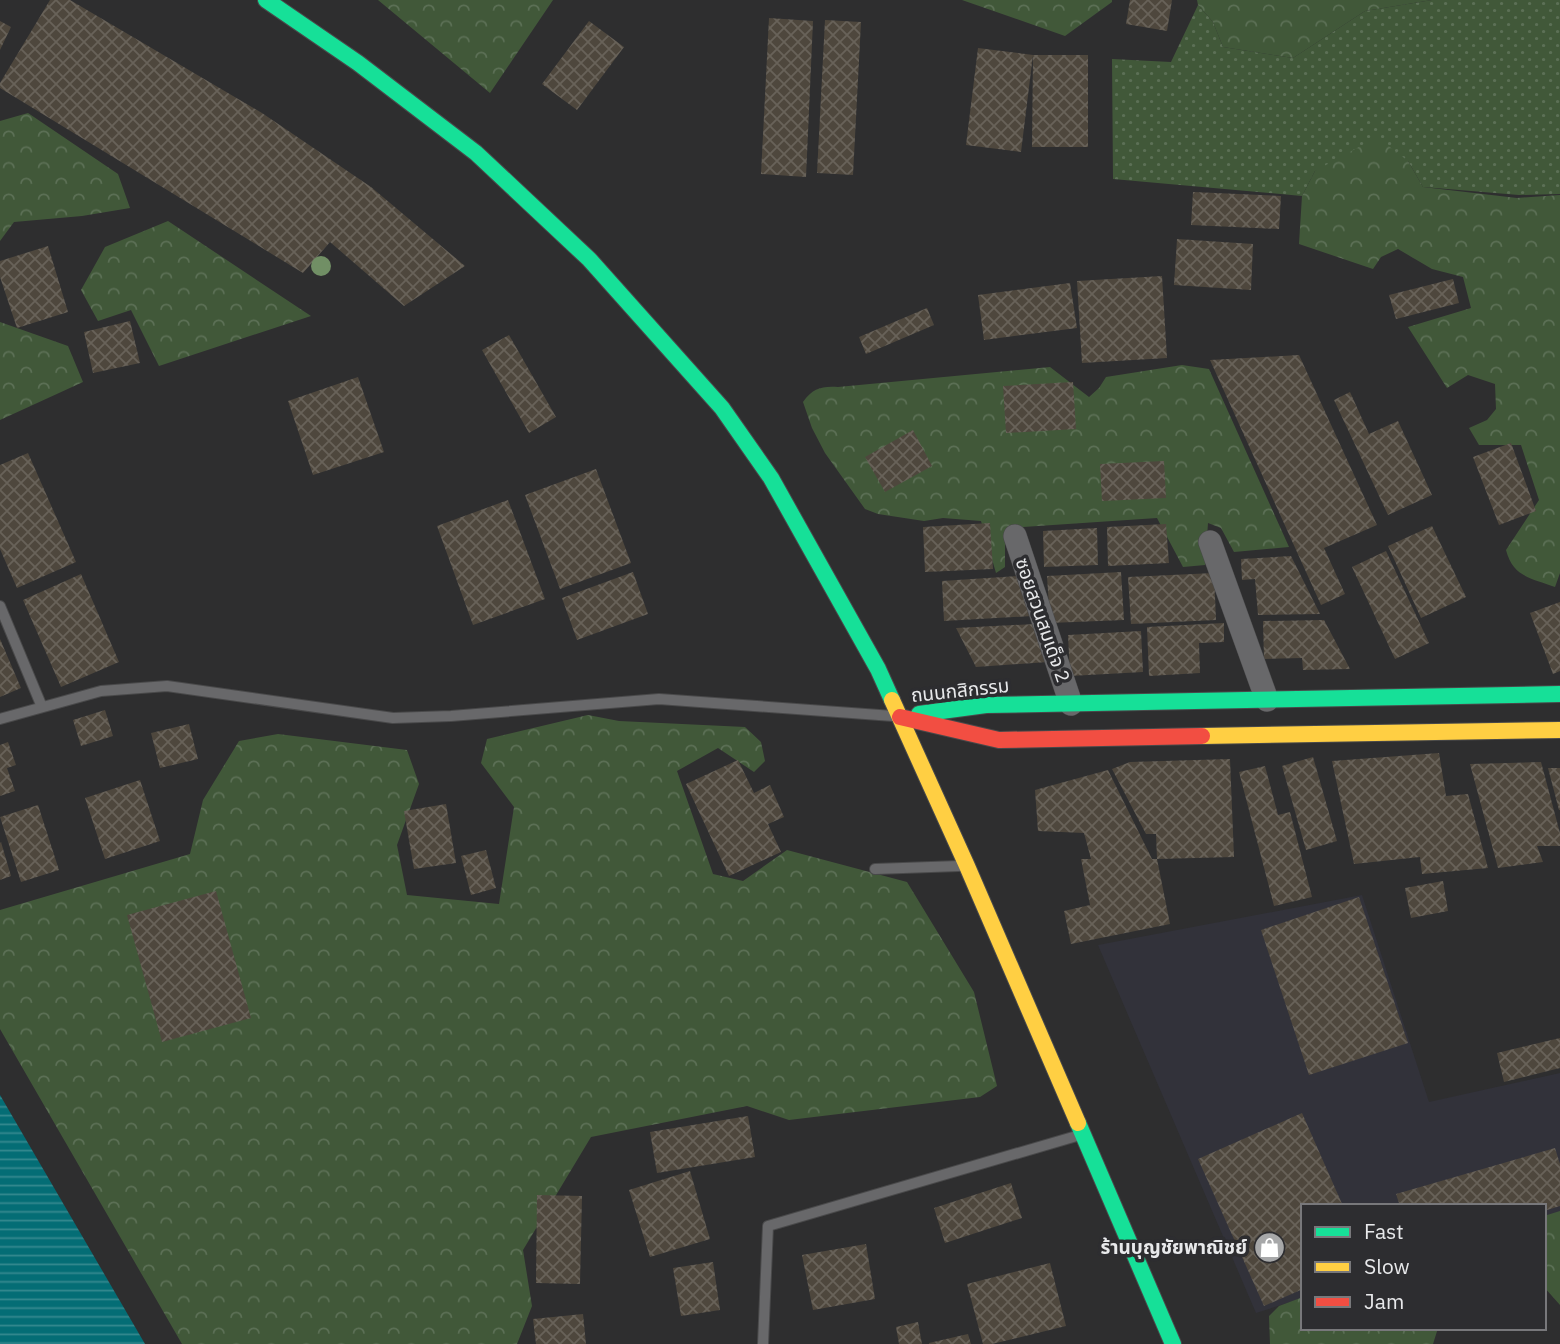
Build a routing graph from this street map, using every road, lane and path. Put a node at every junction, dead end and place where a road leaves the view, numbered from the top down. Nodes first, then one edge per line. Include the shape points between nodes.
1 (266, 0) edge
2 (1015, 536) dead end
3 (1210, 542) dead end
4 (0, 606) edge
5 (1560, 694) edge
6 (1267, 700) junction
7 (1071, 704) junction
8 (42, 707) junction
9 (900, 717) junction
10 (0, 719) edge
11 (1560, 730) edge
12 (967, 866) junction
13 (875, 869) dead end
14 (1082, 1134) junction
15 (763, 1344) edge
16 (1173, 1344) edge

1 - 9 main road via 476,153 589,259 668,345 722,408 771,478 820,561
2 - 7 street, ซอยสวนสมเด็จ 2
3 - 6 street
4 - 8 lane
5 - 6 main road, ถนนกสิกรรม
6 - 7 main road, ถนนกสิกรรม
7 - 9 main road, ถนนกสิกรรม via 986,705
8 - 9 lane via 101,691 167,686 393,718 659,699
8 - 10 lane
9 - 11 main road, ถนนกสิกรรม via 999,740
9 - 12 main road
12 - 13 lane
12 - 14 main road
14 - 15 lane via 768,1226
14 - 16 main road

